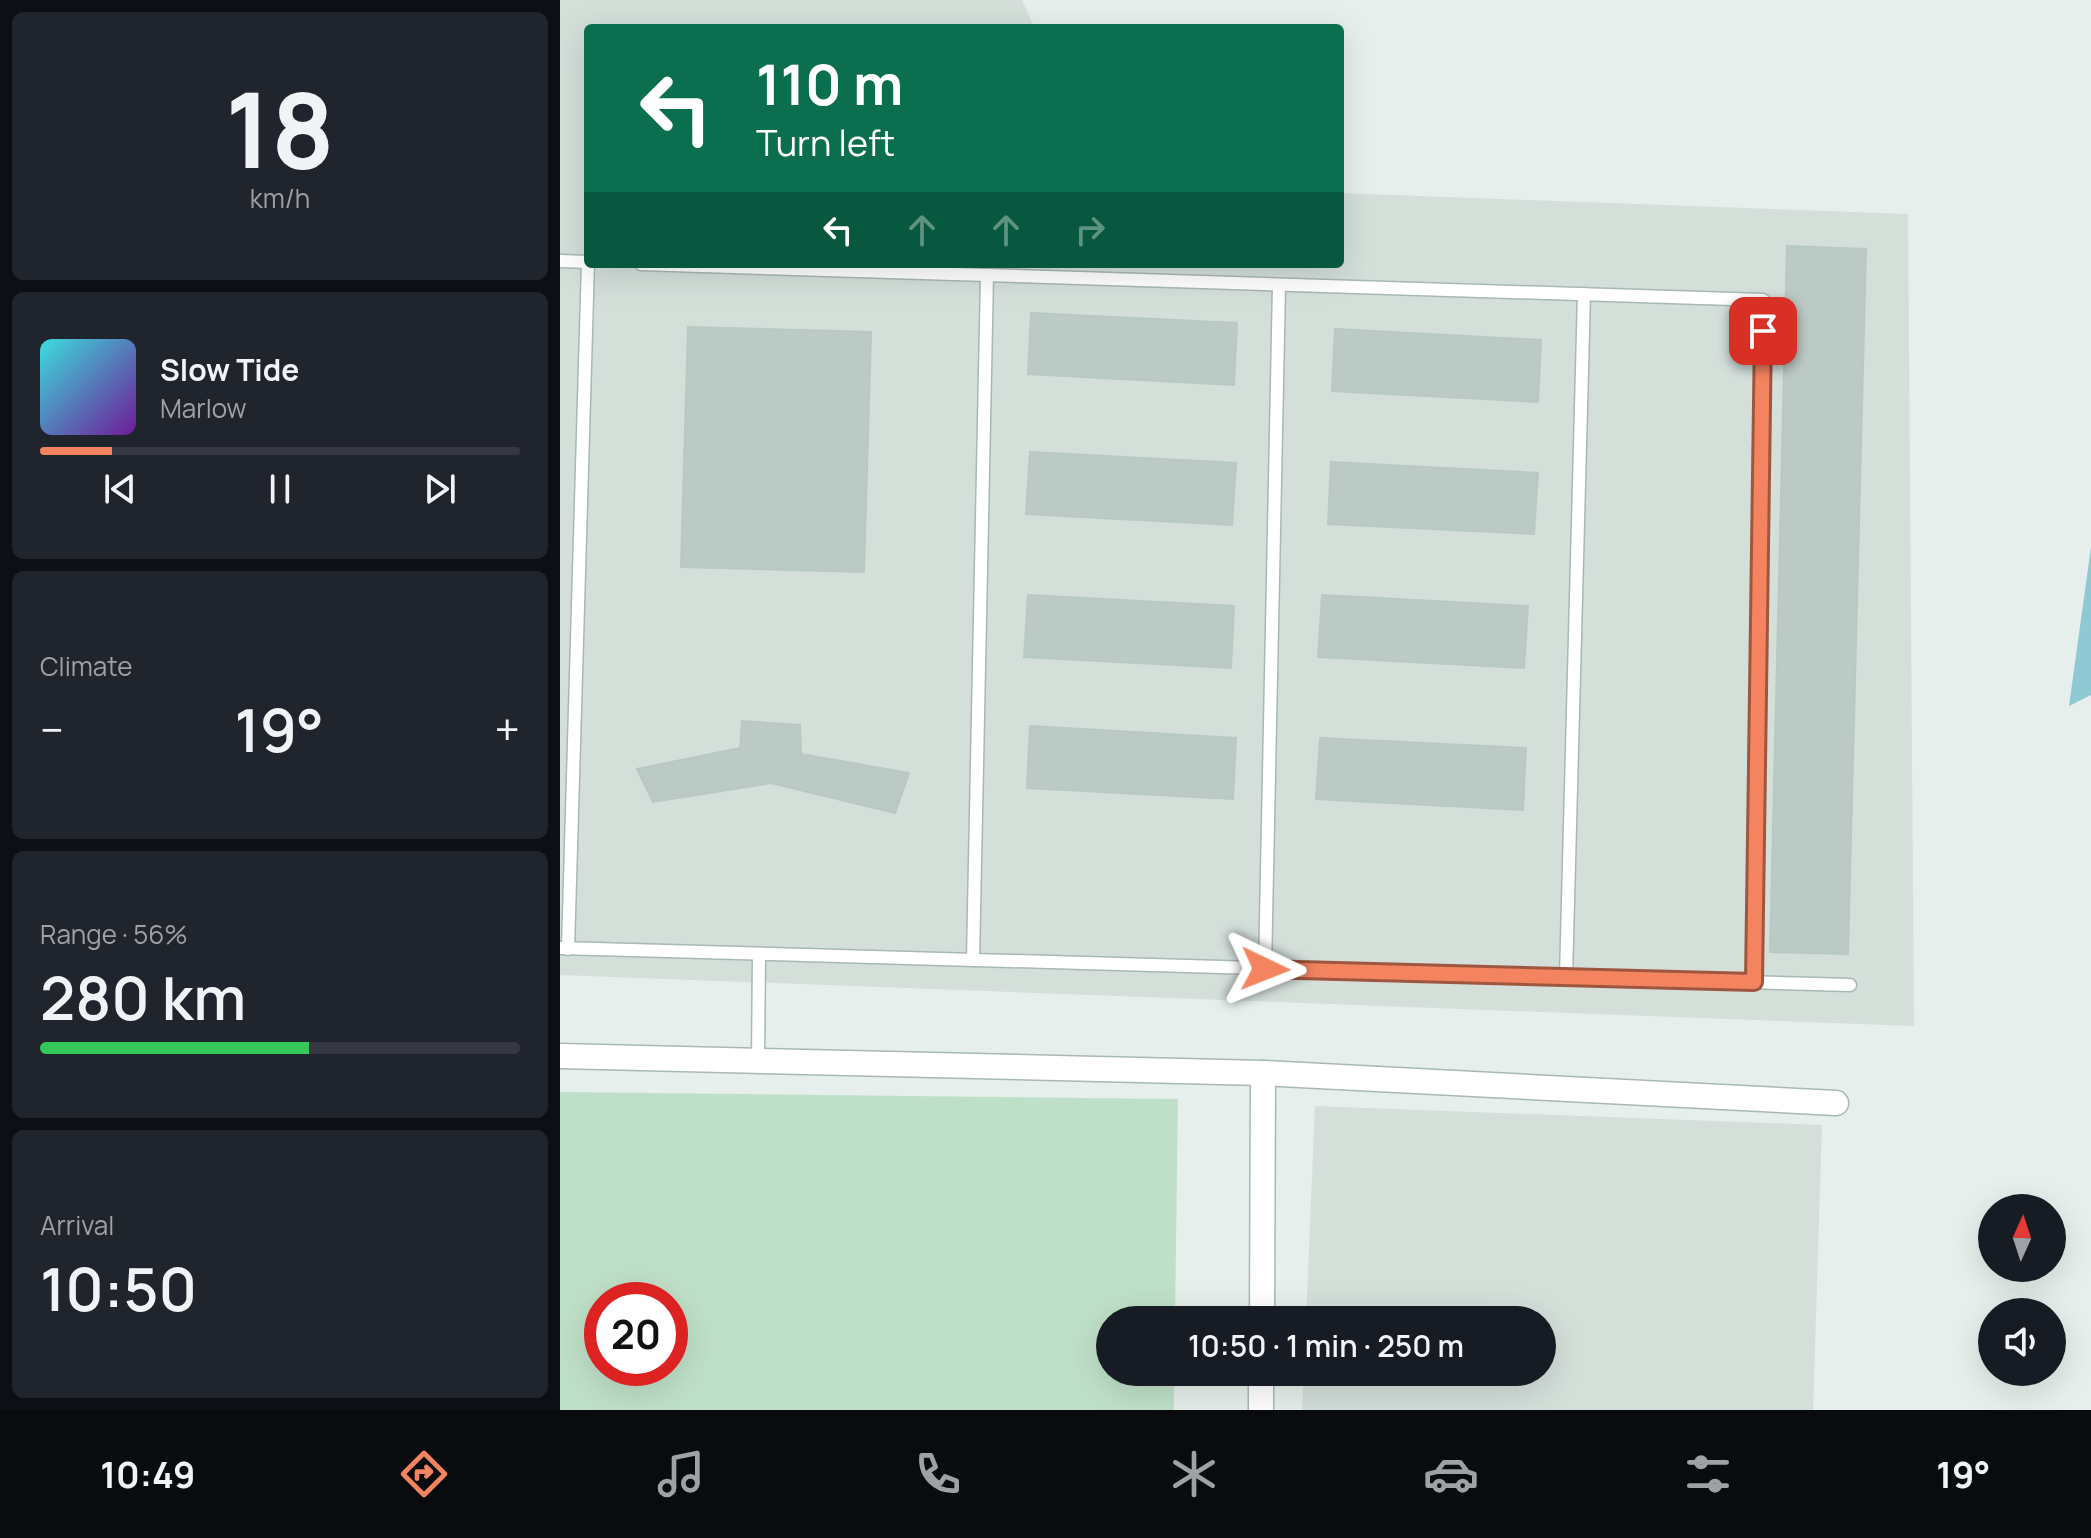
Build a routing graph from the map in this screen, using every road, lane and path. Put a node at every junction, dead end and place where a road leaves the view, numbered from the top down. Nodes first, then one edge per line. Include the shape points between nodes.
1 (560, 261) edge
2 (584, 262) edge
3 (588, 268) edge
4 (767, 268) edge
5 (987, 275) junction
6 (1279, 285) junction
7 (1584, 294) junction
8 (564, 948) edge
9 (759, 954) junction
10 (973, 960) junction
11 (1265, 969) junction
12 (1566, 977) junction
13 (1754, 982) junction
14 (1850, 985) dead end
15 (560, 1056) edge
16 (758, 1061) junction
17 (1263, 1073) junction
18 (1836, 1103) dead end
19 (1262, 1306) edge
20 (1261, 1386) edge
21 (1261, 1410) edge

1 - 2 lane
3 - 8 lane
4 - 5 lane
5 - 6 lane
5 - 10 lane
6 - 7 lane
6 - 11 lane
7 - 12 lane
7 - 13 lane via 1763,300
8 - 9 lane
9 - 10 lane
9 - 16 lane
10 - 11 lane
11 - 12 lane
12 - 13 lane
13 - 14 lane
15 - 16 street
16 - 17 street
17 - 18 street
17 - 19 street
20 - 21 street

